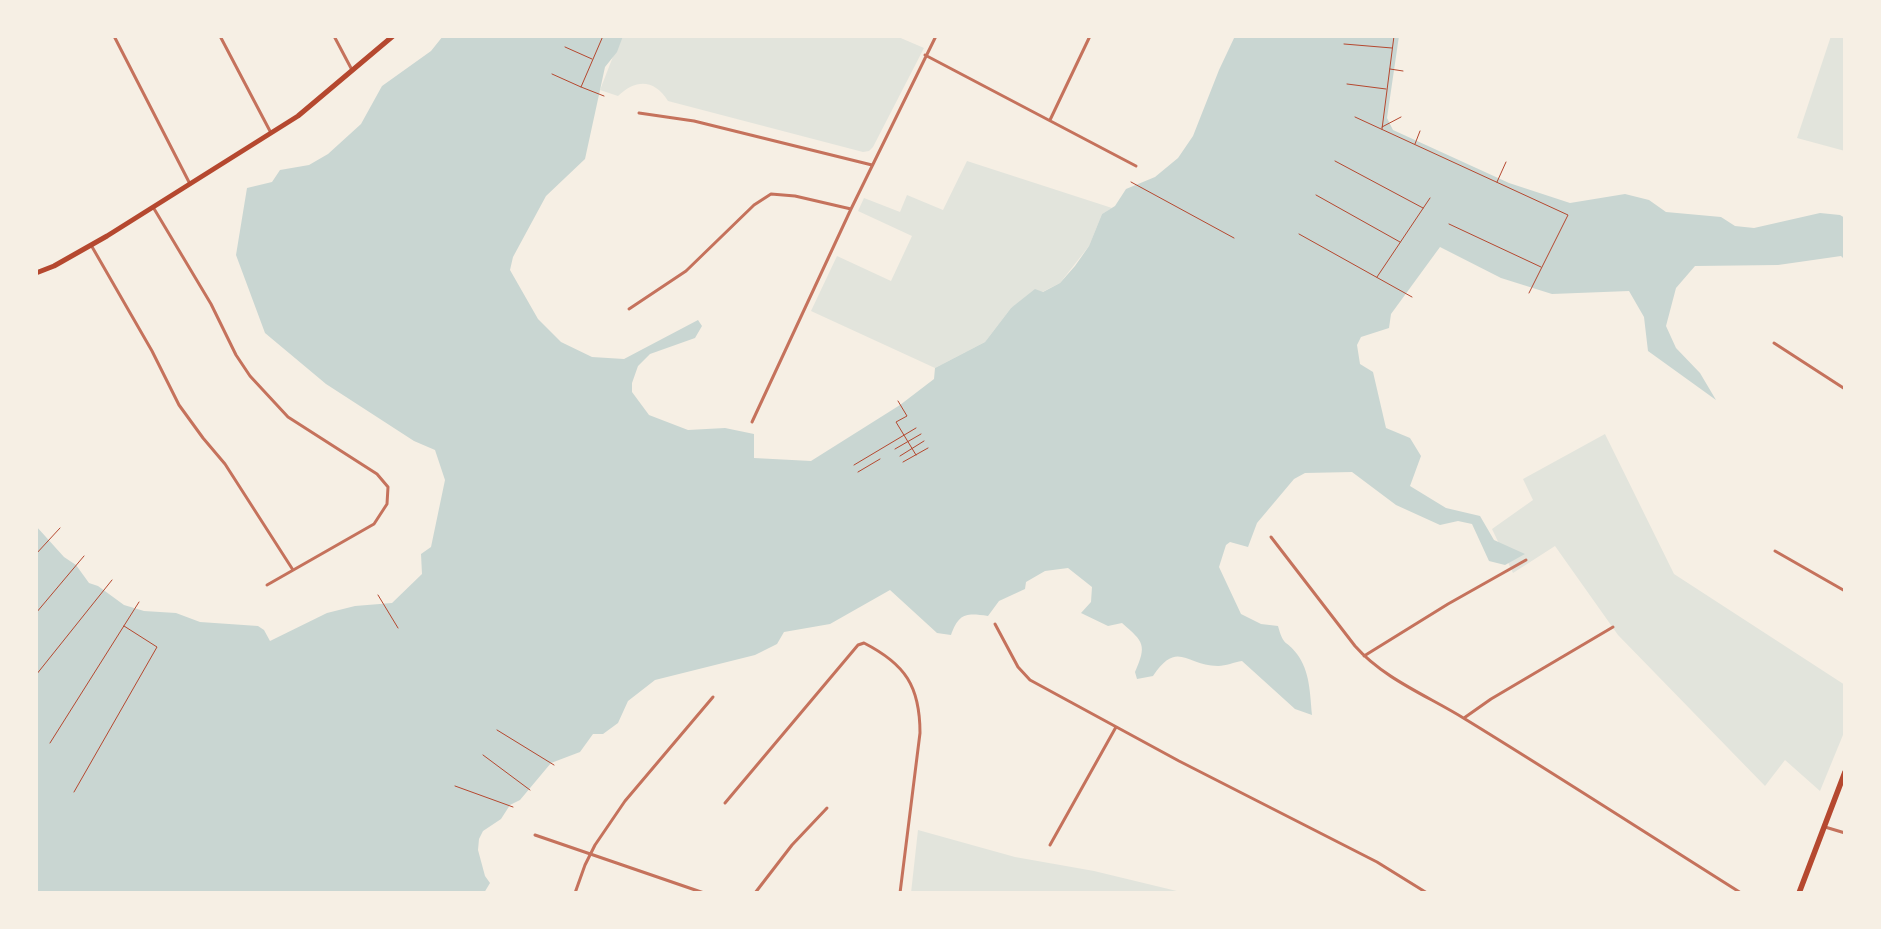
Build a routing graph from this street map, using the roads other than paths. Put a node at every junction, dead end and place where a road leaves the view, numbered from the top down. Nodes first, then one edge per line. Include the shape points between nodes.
1 (114, 36) edge
2 (220, 36) edge
3 (334, 36) edge
4 (393, 36) edge
5 (936, 36) edge
6 (1090, 36) edge
7 (925, 56) junction
8 (352, 71) junction
9 (639, 113) dead end
10 (1050, 120) junction
11 (271, 133) junction
12 (872, 165) junction
13 (1136, 166) dead end
14 (190, 184) junction
15 (153, 207) junction
16 (851, 209) junction
17 (91, 245) junction
18 (36, 273) edge
19 (629, 309) dead end
20 (1774, 343) dead end
21 (1845, 388) edge
22 (752, 422) dead end
23 (1271, 537) dead end
24 (1775, 551) dead end
25 (1526, 560) dead end
26 (293, 570) junction
27 (267, 585) dead end
28 (1845, 591) edge
29 (995, 624) dead end
30 (1612, 627) dead end
31 (1364, 656) junction
32 (713, 697) dead end
33 (1464, 718) junction
34 (1116, 727) junction
35 (1845, 772) edge
36 (725, 803) dead end
37 (827, 808) dead end
38 (1824, 826) junction
39 (1845, 833) edge
40 (535, 835) dead end
41 (1050, 845) dead end
42 (590, 855) junction
43 (575, 893) edge
44 (704, 893) edge
45 (755, 893) edge
46 (900, 893) edge
47 (1427, 893) edge
48 (1741, 893) edge
49 (1799, 893) edge

1 - 14 street
2 - 11 street
3 - 8 street
4 - 8 main road
5 - 7 street
6 - 10 street
7 - 10 street
7 - 12 street
8 - 11 main road via 298,116
9 - 12 street via 694,121
10 - 13 street
11 - 14 main road
12 - 16 street
14 - 15 main road
15 - 17 main road
15 - 26 street via 212,304 236,355 250,376 288,418 377,474 388,487 387,504 374,524
16 - 19 street via 771,194 754,205 686,271
16 - 22 street
17 - 18 main road
17 - 26 street via 179,405 226,464
20 - 21 street
23 - 31 street
24 - 28 street
25 - 31 street
26 - 27 street
29 - 34 street via 1018,667 1030,680
30 - 33 street
31 - 33 street via 1394,678
32 - 42 street via 625,801
33 - 48 street
34 - 41 street
34 - 47 street via 1377,862
35 - 38 main road
36 - 46 street via 858,645 863,643 880,651 905,675 915,690 920,710
37 - 45 street via 792,845
38 - 39 street
38 - 49 main road
40 - 42 street
42 - 43 street
42 - 44 street

